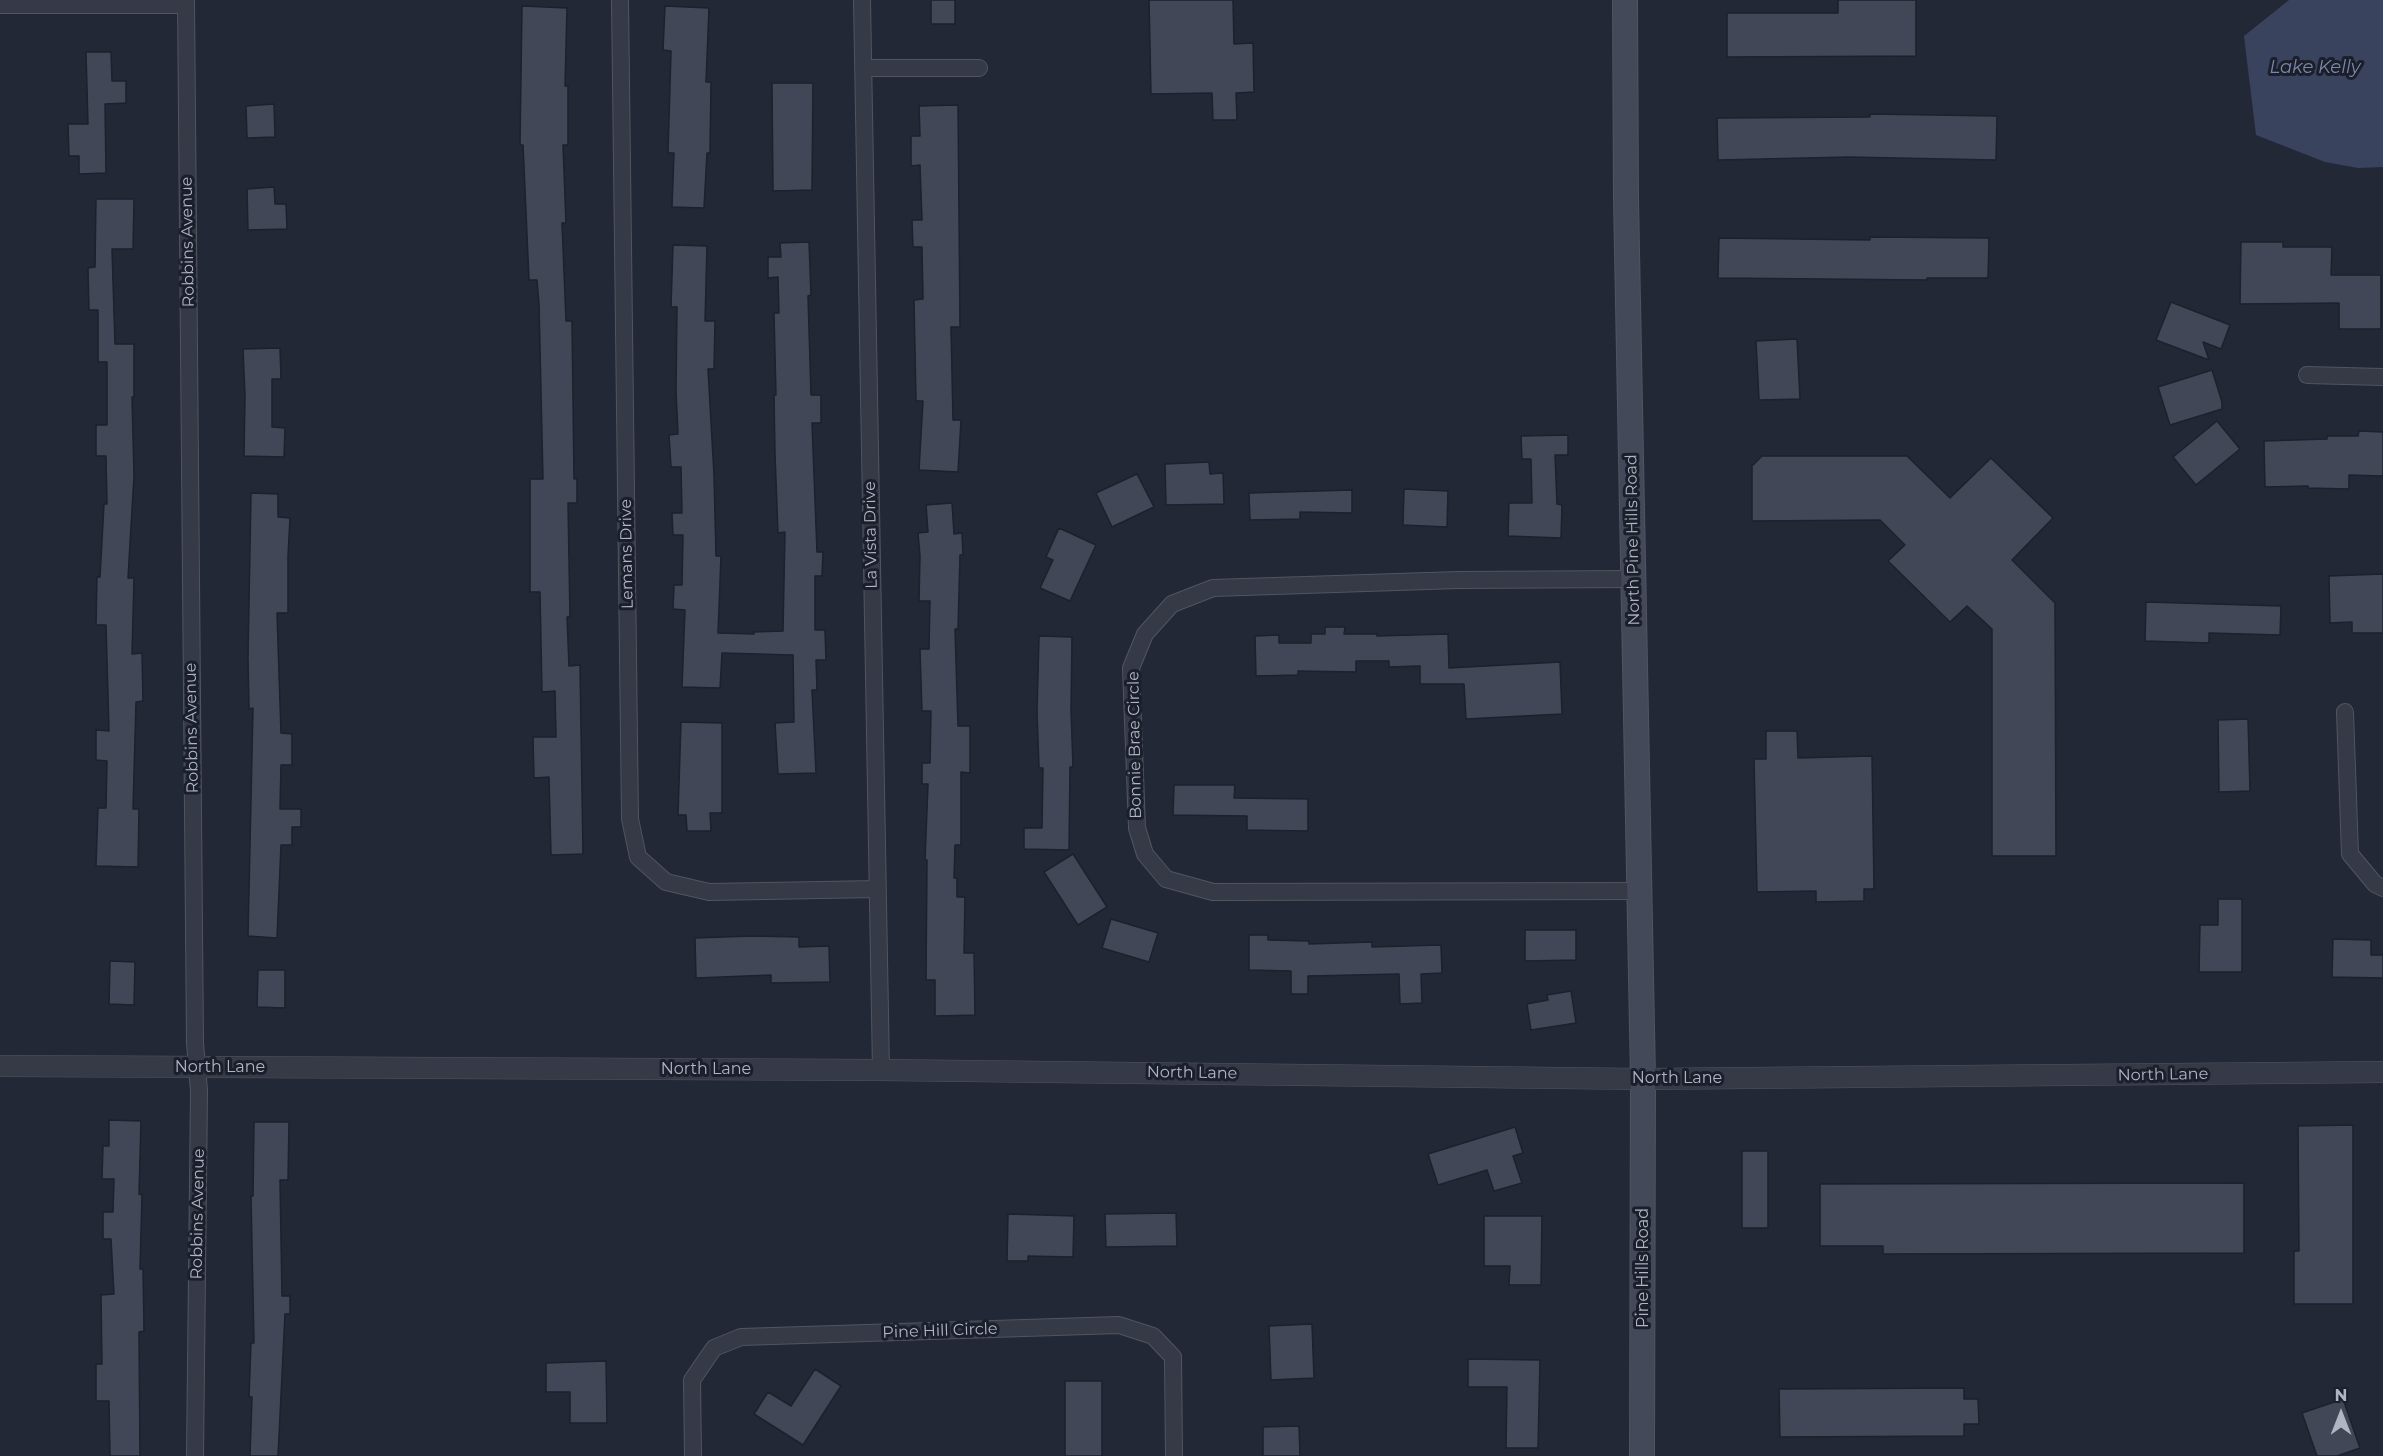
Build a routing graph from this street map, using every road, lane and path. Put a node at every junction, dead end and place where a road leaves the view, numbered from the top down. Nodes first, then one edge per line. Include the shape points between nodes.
1 (620, 0) edge
2 (862, 0) edge
3 (1625, 0) edge
4 (186, 3) edge
5 (0, 5) edge
6 (863, 68) junction
7 (979, 68) dead end
8 (2307, 375) dead end
9 (2383, 377) edge
10 (1634, 579) junction
11 (2345, 712) dead end
12 (2383, 888) edge
13 (877, 890) junction
14 (1640, 891) junction
15 (0, 1066) edge
16 (197, 1066) junction
17 (881, 1070) junction
18 (2383, 1072) edge
19 (1643, 1079) junction
20 (195, 1456) edge
21 (693, 1456) edge
22 (1174, 1456) edge
23 (1642, 1456) edge

1 - 13 street, Lemans Drive via 630,819 638,857 666,882 709,892
2 - 6 street, La Vista Drive
3 - 10 main road, North Pine Hills Road
4 - 5 street
4 - 16 street, Robbins Avenue
6 - 7 street
6 - 13 street, La Vista Drive
8 - 9 street
10 - 14 main road, North Pine Hills Road
10 - 14 street, Bonnie Brae Circle via 1213,588 1172,604 1145,634 1131,668 1137,828 1145,854 1166,879 1213,892
11 - 12 street via 2350,854
13 - 17 street, La Vista Drive
14 - 19 main road, North Pine Hills Road
15 - 16 street, North Lane
16 - 17 street, North Lane
16 - 20 street, Robbins Avenue
17 - 19 street, North Lane
18 - 19 street, North Lane
19 - 23 main road, Pine Hills Road
21 - 22 street, Pine Hill Circle via 692,1380 714,1348 741,1337 1119,1325 1153,1336 1173,1357

